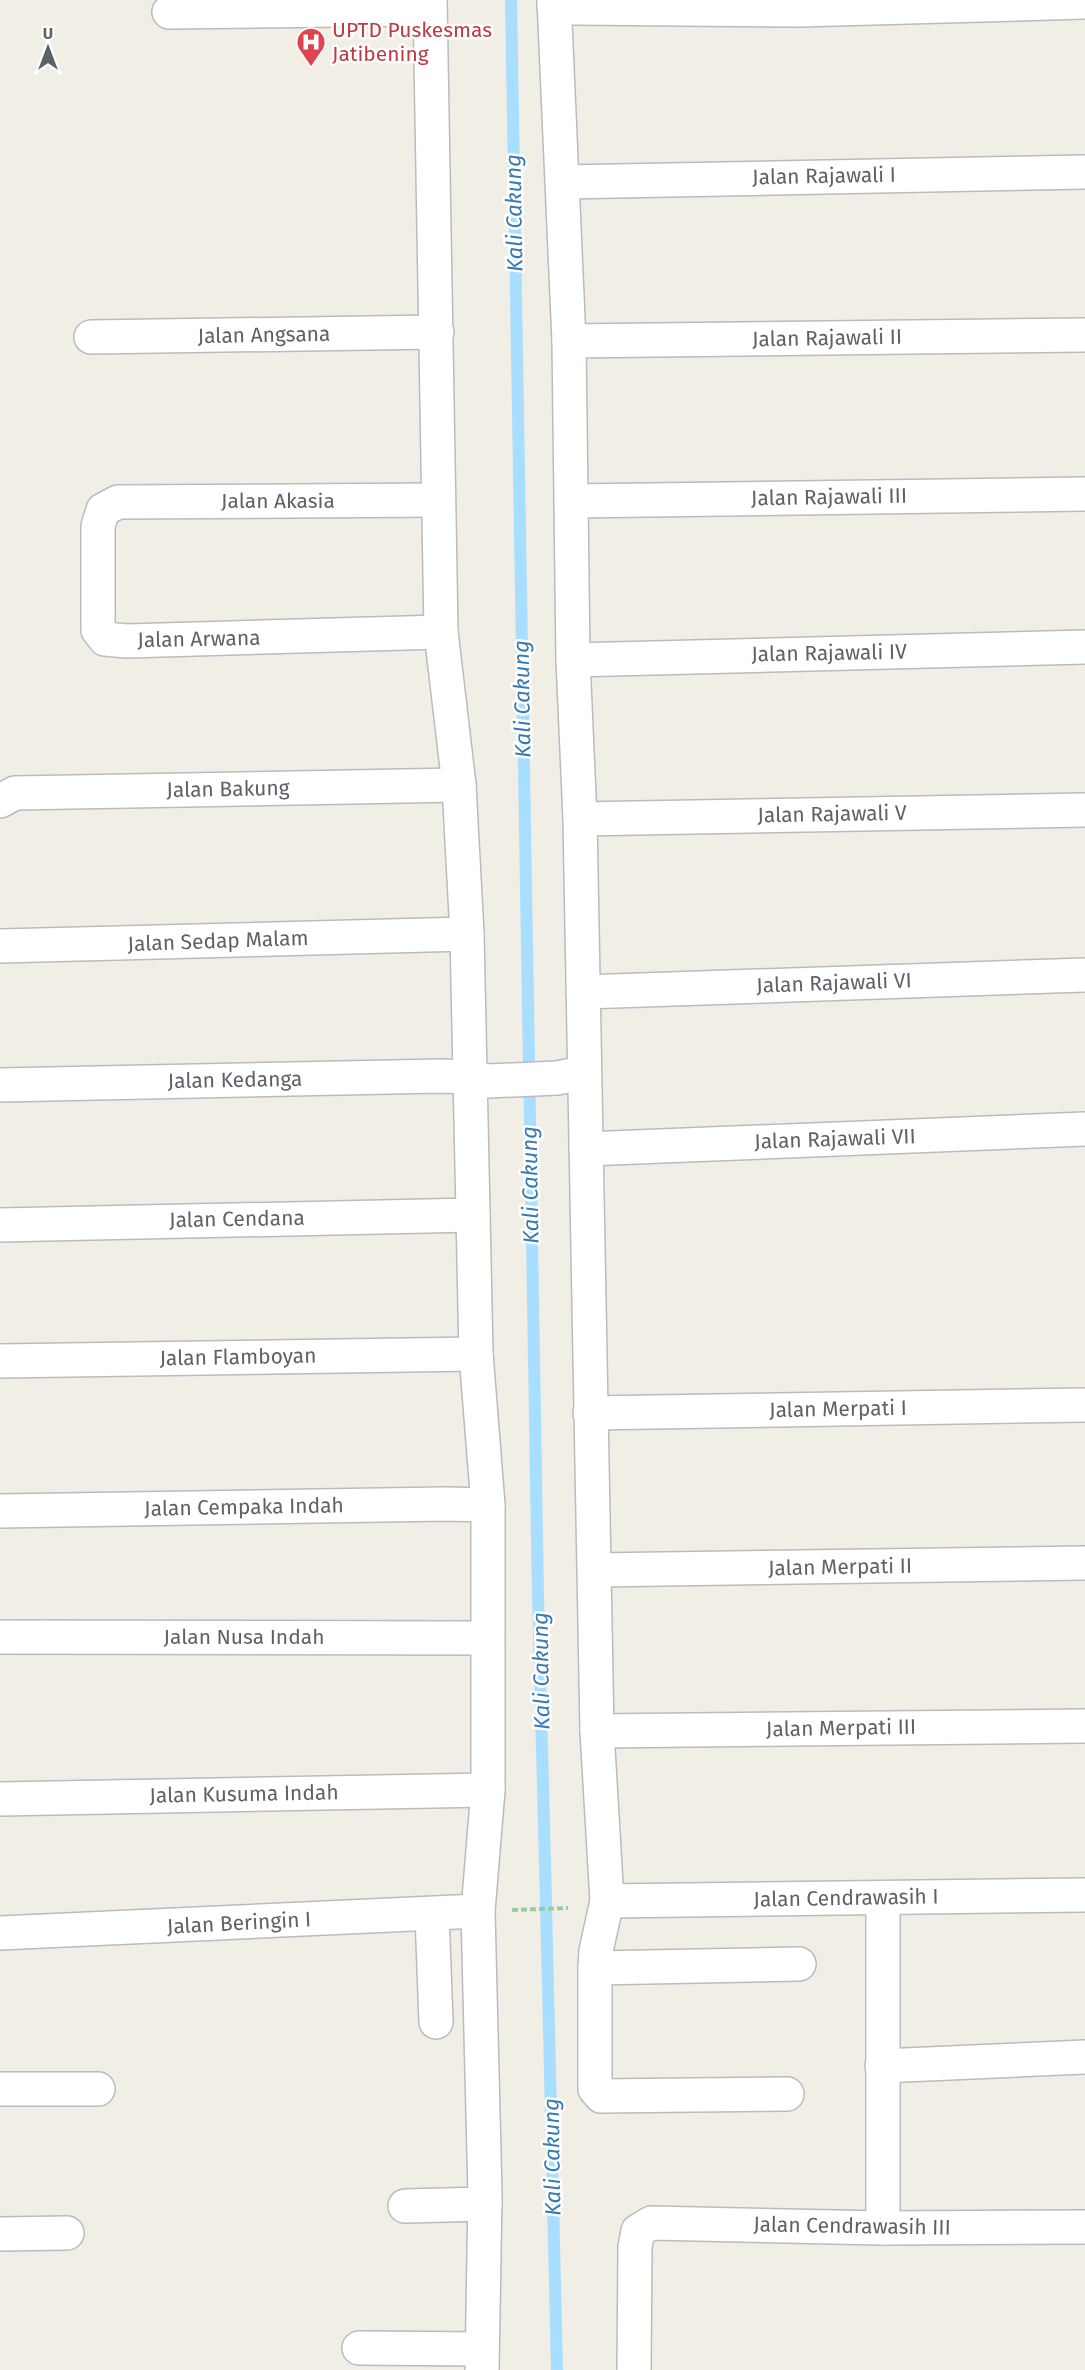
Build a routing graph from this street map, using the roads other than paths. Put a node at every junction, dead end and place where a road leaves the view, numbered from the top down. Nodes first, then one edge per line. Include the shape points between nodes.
1 (979, 2) edge
2 (1085, 2) edge
3 (554, 3) edge
4 (430, 4) edge
5 (169, 12) dead end
6 (1085, 172) edge
7 (562, 182) junction
8 (437, 332) junction
9 (1085, 335) edge
10 (91, 338) dead end
11 (569, 341) junction
12 (1085, 494) edge
13 (438, 500) junction
14 (572, 501) junction
15 (118, 502) joint
16 (441, 632) junction
17 (1085, 647) edge
18 (573, 660) junction
19 (459, 785) junction
20 (0, 801) edge
21 (1085, 810) edge
22 (580, 819) junction
23 (451, 934) junction
24 (0, 946) edge
25 (1085, 975) edge
26 (583, 992) junction
27 (570, 1075) junction
28 (480, 1079) junction
29 (0, 1085) edge
30 (1085, 1129) edge
31 (586, 1149) junction
32 (473, 1215) junction
33 (0, 1225) edge
34 (476, 1354) junction
35 (0, 1361) edge
36 (1085, 1405) edge
37 (590, 1413) junction
38 (488, 1505) junction
39 (0, 1511) edge
40 (1085, 1563) edge
41 (595, 1570) junction
42 (0, 1637) edge
43 (487, 1638) junction
44 (1085, 1726) edge
45 (597, 1731) junction
46 (488, 1790) junction
47 (0, 1799) edge
48 (1085, 1895) edge
49 (883, 1898) junction
50 (607, 1901) junction
51 (493, 1911) junction
52 (432, 1914) junction
53 (0, 1933) edge
54 (595, 1959) junction
55 (799, 1964) dead end
56 (436, 2022) dead end
57 (1085, 2058) edge
58 (882, 2066) junction
59 (0, 2089) edge
60 (98, 2089) dead end
61 (787, 2094) dead end
62 (485, 2204) junction
63 (405, 2206) dead end
64 (1085, 2227) edge
65 (883, 2228) junction
66 (67, 2233) dead end
67 (0, 2234) edge
68 (359, 2348) dead end
69 (482, 2360) edge
70 (634, 2370) edge

1 - 2 street
1 - 3 street via 799,10 575,8
3 - 7 street
4 - 5 street
4 - 8 street
6 - 7 street, Jalan Rajawali I
7 - 11 street
8 - 10 street, Jalan Angsana
8 - 13 street
9 - 11 street, Jalan Rajawali II
11 - 14 street
12 - 14 street, Jalan Rajawali III
13 - 15 street, Jalan Akasia
13 - 16 street
14 - 18 street
15 - 16 street, Jalan Arwana via 103,510 98,526 98,630 105,639
16 - 19 street
17 - 18 street, Jalan Rajawali IV
18 - 22 street
19 - 20 street, Jalan Bakung via 15,793
19 - 23 street
21 - 22 street, Jalan Rajawali V
22 - 26 street
23 - 24 street, Jalan Sedap Malam
23 - 28 street
25 - 26 street, Jalan Rajawali VI
26 - 27 street
27 - 28 street, Jalan Kedanga
27 - 31 street
28 - 29 street, Jalan Kedanga via 428,1076
28 - 32 street
30 - 31 street, Jalan Rajawali VII
31 - 37 street
32 - 33 street, Jalan Cendana
32 - 34 street
34 - 35 street, Jalan Flamboyan
34 - 38 street
36 - 37 street, Jalan Merpati I
37 - 41 street
38 - 39 street, Jalan Cempaka Indah
38 - 43 street
40 - 41 street, Jalan Merpati II
41 - 45 street
42 - 43 street, Jalan Nusa Indah
43 - 46 street
44 - 45 street, Jalan Merpati III
45 - 50 street
46 - 47 street, Jalan Kusuma Indah
46 - 51 street
48 - 49 street, Jalan Cendrawasih I
49 - 50 street, Jalan Cendrawasih I
49 - 58 street
50 - 54 street
51 - 52 street, Jalan Beringin I
51 - 62 street
52 - 53 street, Jalan Beringin I
52 - 56 street
54 - 55 street
54 - 61 street via 595,2089 600,2096
57 - 58 street
58 - 65 street
59 - 60 street
62 - 63 street
62 - 69 street
64 - 65 street, Jalan Cendrawasih III
65 - 70 street, Jalan Cendrawasih III via 651,2223 638,2231 635,2247
66 - 67 street
68 - 69 street

